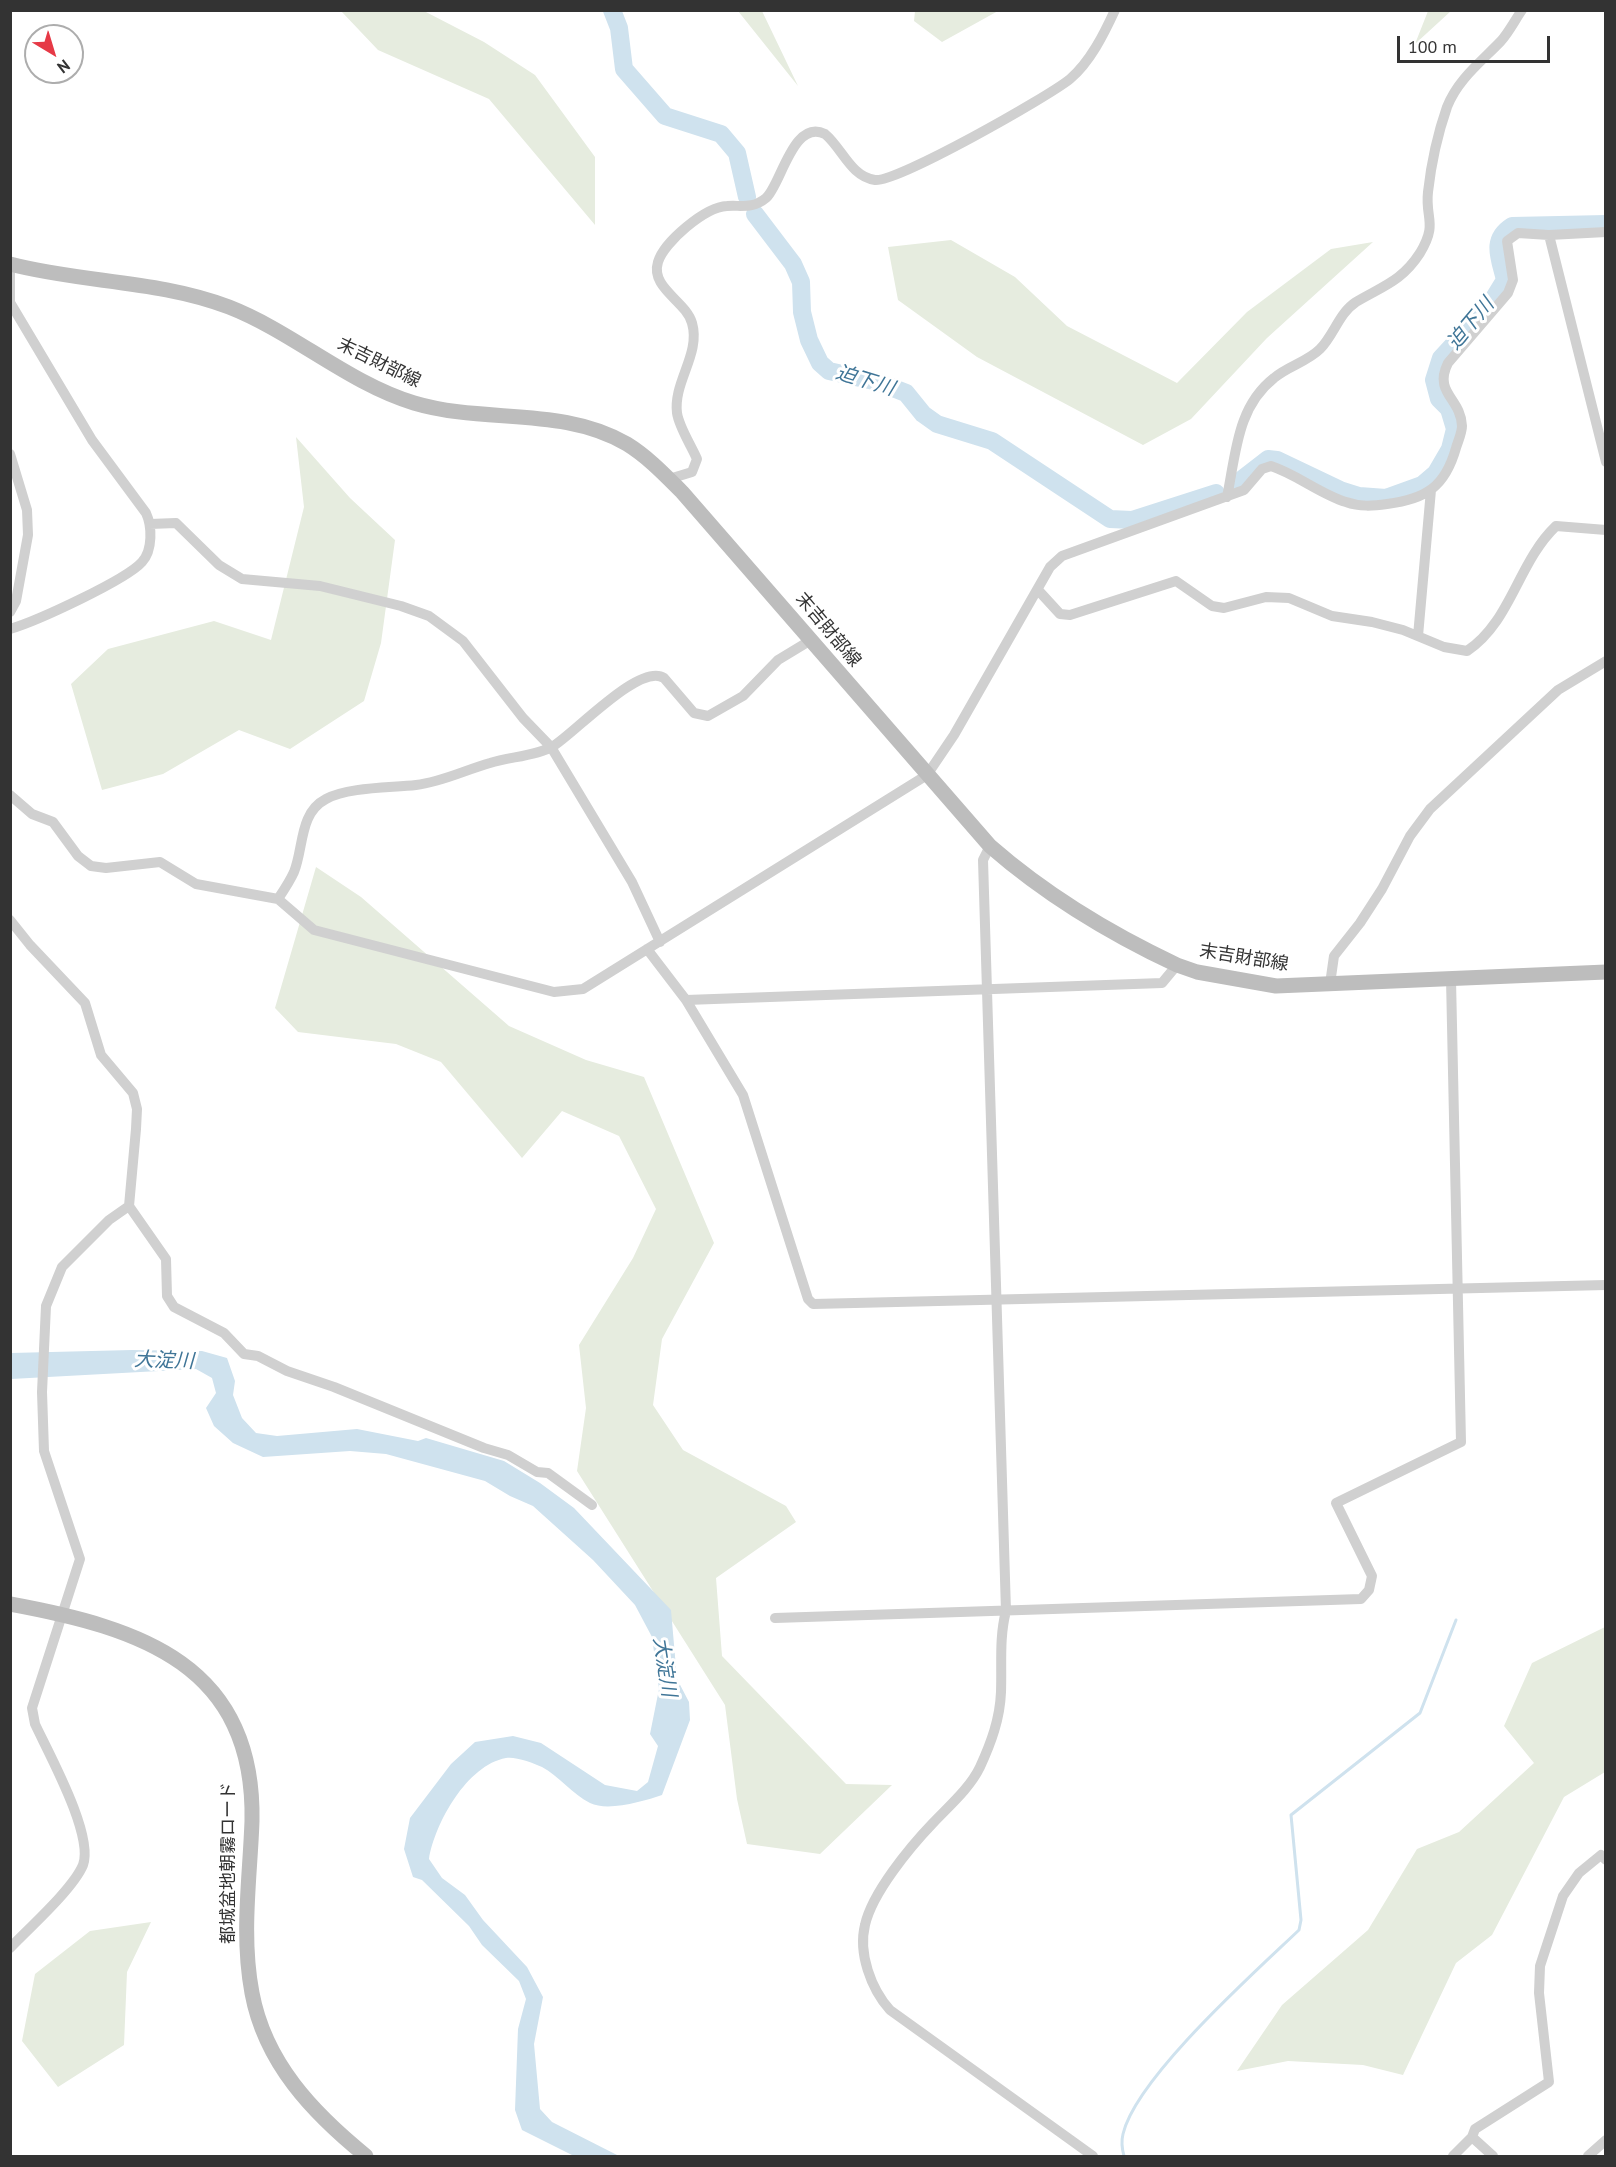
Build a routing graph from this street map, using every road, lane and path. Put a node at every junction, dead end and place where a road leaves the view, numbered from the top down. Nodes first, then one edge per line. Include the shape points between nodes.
1 (1115, 10) edge
2 (1522, 10) edge
3 (1605, 232) edge
4 (1548, 235) junction
5 (10, 266) edge
6 (11, 305) edge
7 (10, 454) edge
8 (1605, 462) edge
9 (669, 479) junction
10 (1431, 490) junction
11 (1227, 497) junction
12 (150, 524) junction
13 (1605, 530) edge
14 (1038, 590) junction
15 (10, 612) edge
16 (10, 629) edge
17 (1418, 636) junction
18 (811, 640) junction
19 (1605, 661) edge
20 (551, 747) junction
21 (927, 775) junction
22 (10, 795) edge
23 (990, 846) junction
24 (278, 899) junction
25 (10, 920) edge
26 (660, 942) junction
27 (647, 949) junction
28 (1177, 965) junction
29 (1605, 972) edge
30 (1451, 979) junction
31 (1330, 984) junction
32 (987, 988) junction
33 (686, 1000) junction
34 (129, 1206) junction
35 (1605, 1285) edge
36 (1459, 1288) junction
37 (998, 1300) junction
38 (592, 1505) dead end
39 (10, 1604) edge
40 (1006, 1611) junction
41 (62, 1614) junction
42 (775, 1618) dead end
43 (1605, 1860) edge
44 (10, 1948) edge
45 (1472, 2137) junction
46 (1605, 2140) edge
47 (366, 2157) edge
48 (1093, 2157) edge
49 (1453, 2157) edge
50 (1493, 2157) edge
51 (1588, 2157) edge

1 - 9 street via 1072,78 965,141 889,178 873,180 854,168 825,134 810,134 791,149 771,194 763,201 742,208 718,208 694,220 675,238 659,259 657,274 687,312 694,329 694,346 677,413 697,459 692,472
2 - 11 street via 1503,38 1462,80 1451,99 1427,195 1430,234 1420,252 1406,272 1348,310 1327,343 1258,390 1244,414
3 - 4 street
4 - 8 street
4 - 10 street via 1518,233 1507,242 1513,280 1508,293 1442,374 1446,393 1460,411 1462,428 1447,471
5 - 6 street
5 - 9 main road, 末吉財部線 via 143,284 210,301 252,318 394,396 449,411 548,420 585,428 627,444
6 - 12 street via 92,441 146,513
7 - 15 street via 27,510 28,534 16,601
9 - 18 main road, 末吉財部線
10 - 11 street via 1410,501 1371,507 1329,496 1271,466 1262,469 1244,490
10 - 17 street
11 - 14 street via 1062,556 1050,567
12 - 16 street via 143,561 123,577
12 - 20 street via 176,523 219,565 242,579 320,586 429,615 463,641 523,718
13 - 17 street via 1556,526 1541,540 1491,629 1467,651
14 - 17 street via 1060,614 1070,615 1176,581 1212,606 1224,608 1266,597 1289,598 1332,616 1372,622
14 - 21 street
18 - 20 street via 778,660 743,696 718,712 708,716 694,713 664,678 648,675 616,695
18 - 21 main road, 末吉財部線
19 - 31 street via 1558,690 1430,809 1410,836 1382,890 1334,956
20 - 24 street via 419,785 345,793 326,799 311,811 295,871
20 - 26 street via 632,882
21 - 23 main road, 末吉財部線
21 - 26 street
22 - 24 street via 32,814 53,822 78,856 92,866 160,862 196,884
23 - 28 main road, 末吉財部線 via 1053,893
23 - 32 street via 983,860
24 - 27 street via 314,930 554,992 583,989
25 - 34 street via 85,1003 101,1055 133,1093 137,1109
26 - 27 street
27 - 33 street
28 - 31 main road, 末吉財部線 via 1276,986
28 - 32 street via 1162,983
29 - 30 main road, 末吉財部線
30 - 31 main road, 末吉財部線
30 - 36 street
32 - 33 street
32 - 37 street
33 - 37 street via 743,1095 808,1299 813,1304
34 - 38 street via 166,1259 167,1296 174,1307 224,1333 244,1354 258,1356 287,1371 508,1455 537,1472 548,1473
34 - 41 street via 109,1220 62,1267 46,1306 44,1451 80,1559
35 - 36 street
36 - 37 street
36 - 40 street via 1461,1442 1336,1503 1372,1576 1369,1590 1361,1599
37 - 40 street
39 - 41 main road, 都城盆地朝霧ロード
40 - 42 street
40 - 48 street via 1000,1634 1001,1694 996,1728 979,1769 923,1834 874,1901 864,1926 863,1947 871,1979 890,2010
41 - 44 street via 32,1708 35,1724 80,1821 83,1865
41 - 47 main road, 都城盆地朝霧ロード via 128,1634 182,1663 208,1683 236,1726 251,1795 246,1933 257,2014 285,2073 324,2122
43 - 45 street via 1602,1856 1571,1883 1563,1896 1540,1966 1539,1993 1549,2082 1484,2122
45 - 49 street
45 - 50 street
46 - 51 street

